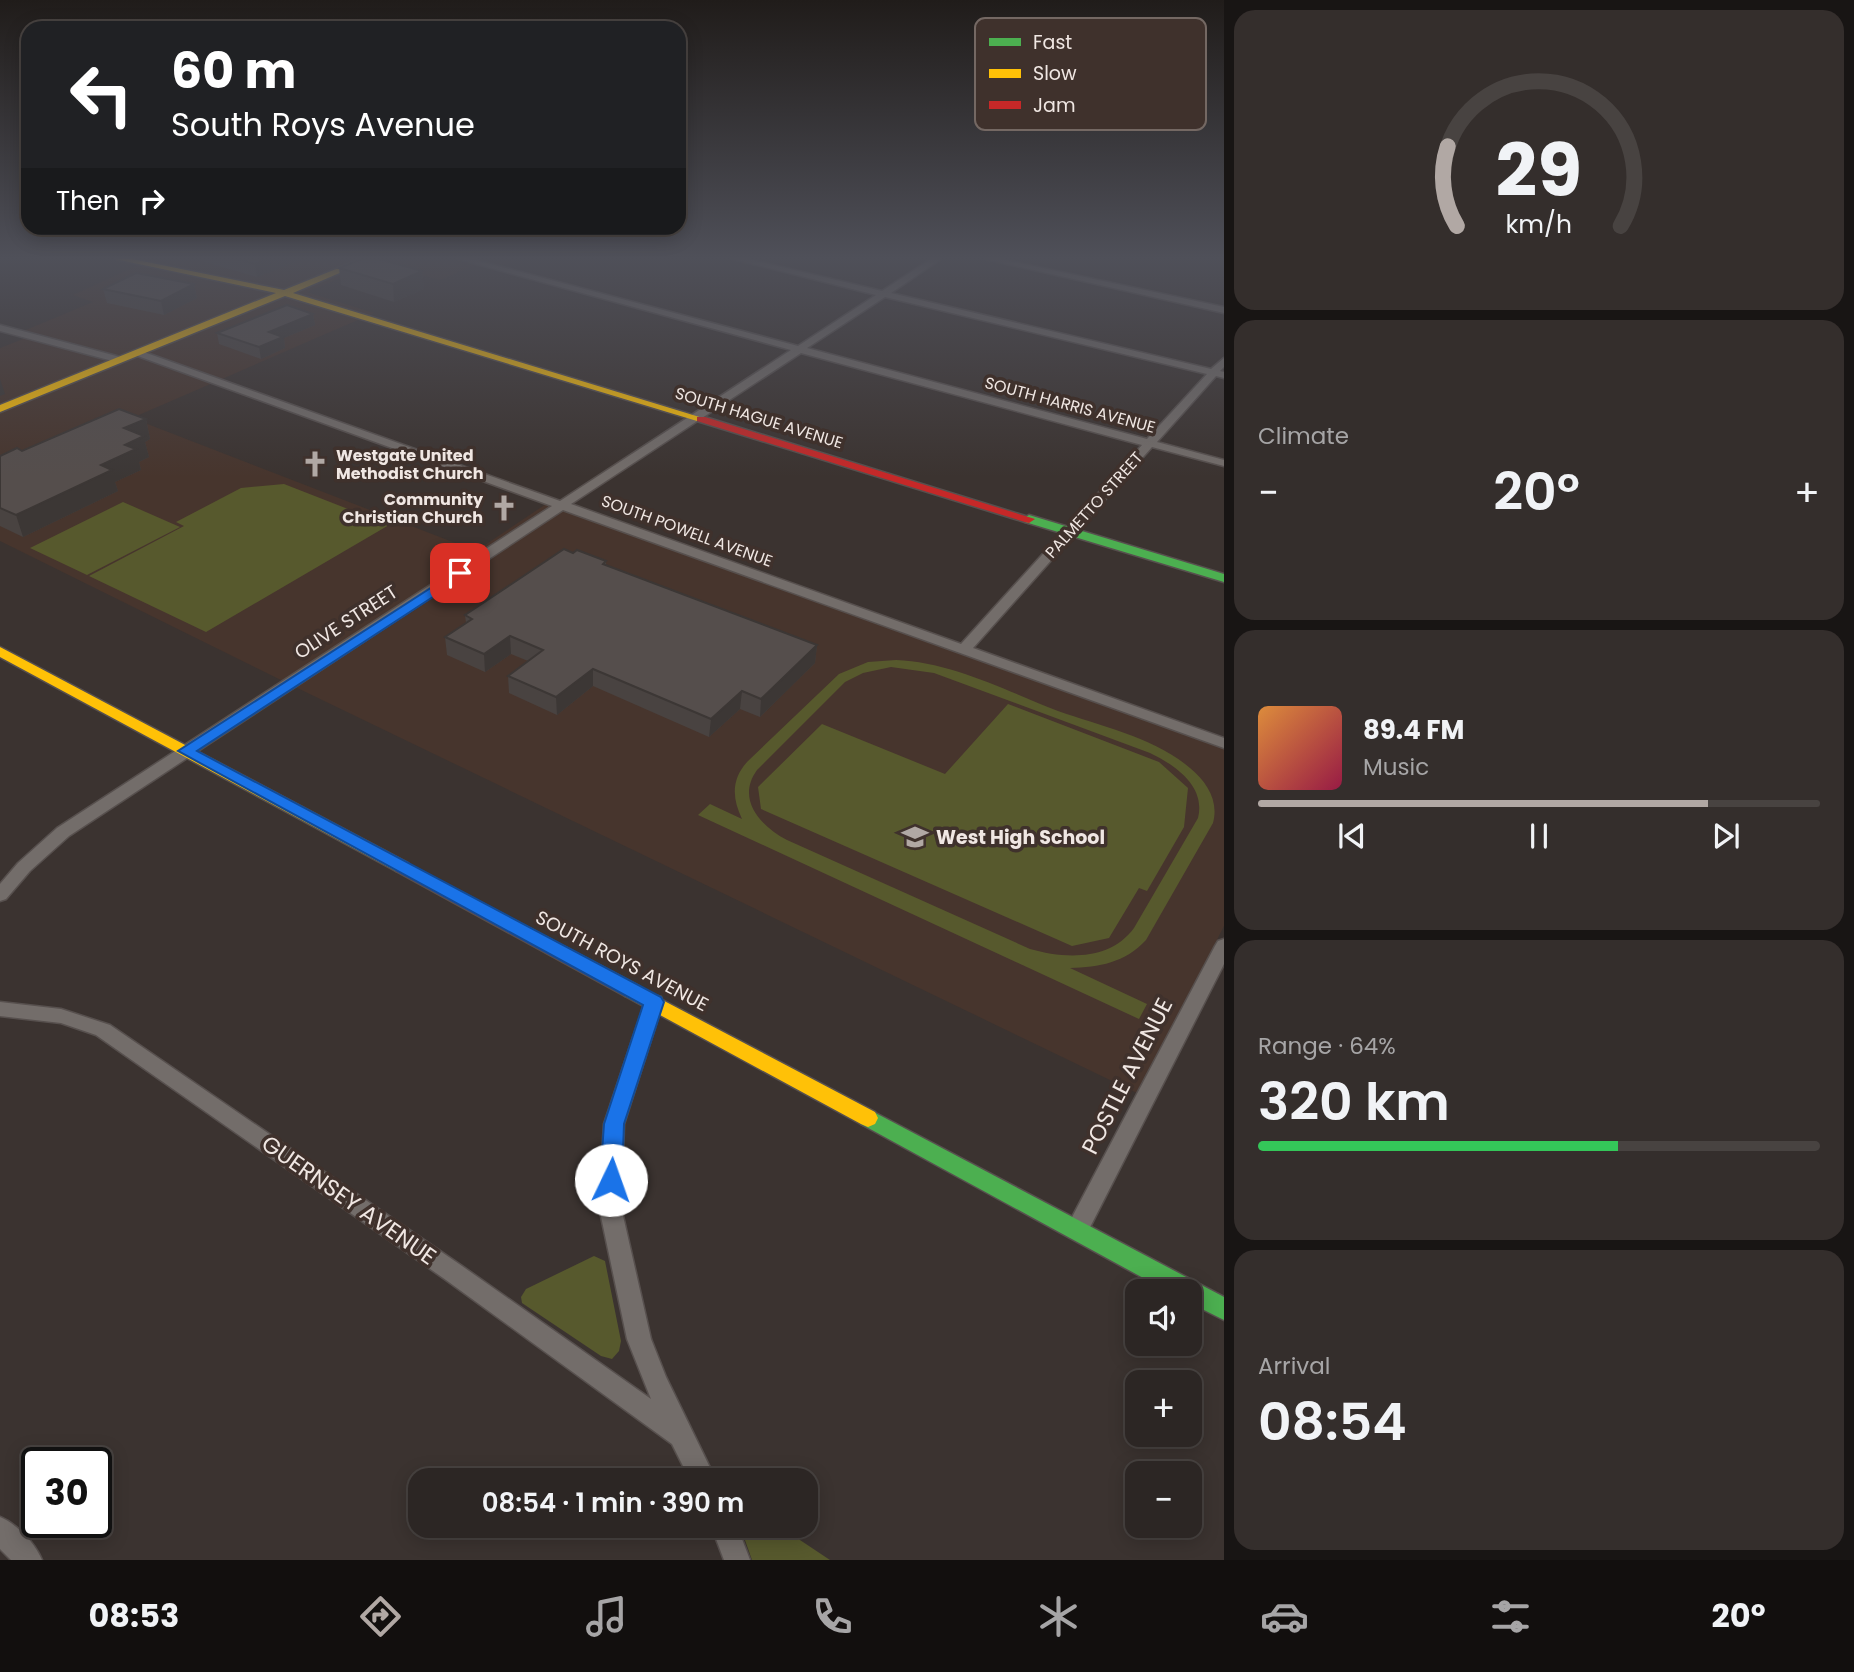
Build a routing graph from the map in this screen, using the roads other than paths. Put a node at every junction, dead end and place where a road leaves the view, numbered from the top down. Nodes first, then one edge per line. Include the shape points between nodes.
1 (14, 332) edge
2 (188, 332) edge
3 (414, 332) edge
4 (735, 332) edge
5 (826, 332) edge
6 (1042, 332) edge
7 (800, 349) junction
8 (138, 352) junction
9 (120, 360) junction
10 (1224, 362) edge
11 (1219, 374) edge
12 (0, 409) edge
13 (696, 416) junction
14 (1150, 443) junction
15 (1224, 463) edge
16 (562, 505) junction
17 (1071, 531) junction
18 (1224, 578) edge
19 (964, 649) junction
20 (0, 650) edge
21 (1224, 743) edge
22 (186, 751) junction
23 (0, 895) edge
24 (1224, 946) edge
25 (1217, 977) edge
26 (654, 1002) junction
27 (0, 1009) edge
28 (1077, 1230) junction
29 (1224, 1310) edge
30 (679, 1434) junction
31 (697, 1468) edge
32 (0, 1530) edge
33 (729, 1538) edge
34 (30, 1560) edge
35 (737, 1560) edge

1 - 9 street
2 - 8 main road
3 - 13 main road, SOUTH HAGUE AVENUE
4 - 7 street, SOUTH HARRIS AVENUE
5 - 7 street, OLIVE STREET
6 - 11 street
7 - 13 street, OLIVE STREET
7 - 14 street, SOUTH HARRIS AVENUE
8 - 9 main road
8 - 16 street, SOUTH POWELL AVENUE
9 - 12 main road
10 - 11 street, PALMETTO STREET
11 - 14 street, PALMETTO STREET
13 - 16 street, OLIVE STREET
13 - 17 main road, SOUTH HAGUE AVENUE
14 - 15 street, SOUTH HARRIS AVENUE
14 - 17 street, PALMETTO STREET
16 - 19 street, SOUTH POWELL AVENUE
16 - 22 street, OLIVE STREET
17 - 18 main road, SOUTH HAGUE AVENUE
17 - 19 street, PALMETTO STREET
19 - 21 street, SOUTH POWELL AVENUE
20 - 22 main road, SOUTH ROYS AVENUE
22 - 23 street, OLIVE STREET via 63,831
22 - 26 main road, SOUTH ROYS AVENUE
24 - 25 street, POSTLE AVENUE
25 - 28 street, POSTLE AVENUE via 1147,1094
26 - 28 main road, SOUTH ROYS AVENUE
26 - 30 street via 614,1124 610,1208 639,1339
27 - 30 street, GUERNSEY AVENUE via 61,1016 103,1030
28 - 29 main road, SOUTH ROYS AVENUE
30 - 31 street
32 - 34 street
33 - 35 street

